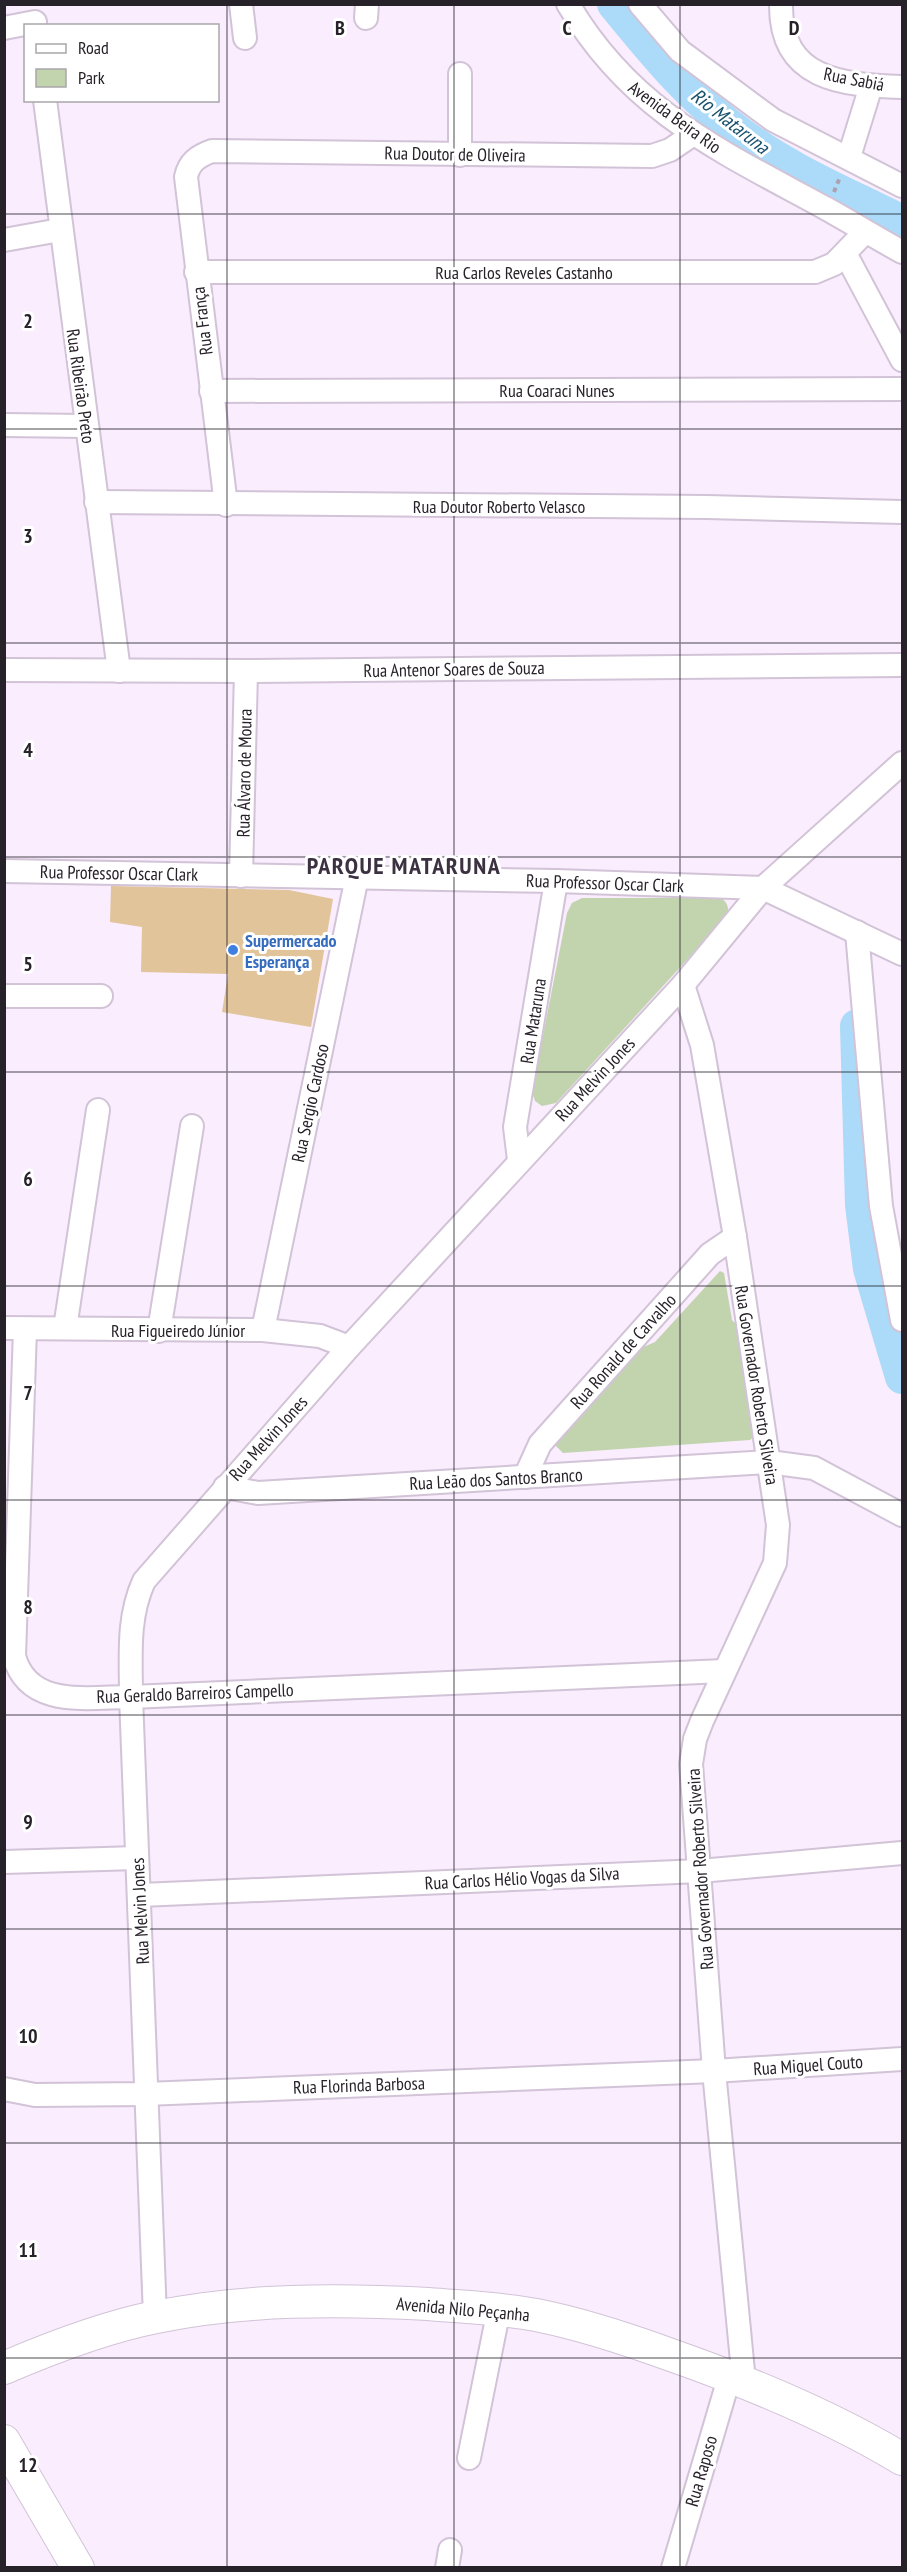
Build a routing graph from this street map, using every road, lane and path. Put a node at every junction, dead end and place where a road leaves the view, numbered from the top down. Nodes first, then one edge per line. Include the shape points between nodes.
1 (241, 4) edge
2 (568, 4) edge
3 (640, 4) edge
4 (781, 4) edge
5 (34, 17) edge
6 (4, 28) edge
7 (245, 38) dead end
8 (460, 74) dead end
9 (870, 86) junction
10 (903, 87) edge
11 (45, 102) edge
12 (692, 135) junction
13 (212, 151) joint
14 (460, 155) junction
15 (849, 157) junction
16 (839, 180) dead end
17 (903, 186) edge
18 (833, 194) dead end
19 (60, 230) junction
20 (865, 232) junction
21 (4, 240) edge
22 (903, 252) edge
23 (846, 255) junction
24 (196, 273) junction
25 (903, 360) edge
26 (903, 389) edge
27 (211, 391) junction
28 (4, 425) edge
29 (86, 426) junction
30 (96, 502) junction
31 (226, 505) junction
32 (903, 512) edge
33 (903, 666) edge
34 (4, 670) edge
35 (119, 671) junction
36 (246, 671) junction
37 (903, 763) edge
38 (4, 871) edge
39 (241, 876) junction
40 (357, 877) junction
41 (556, 881) junction
42 (763, 888) junction
43 (857, 932) junction
44 (903, 954) edge
45 (683, 985) junction
46 (4, 996) edge
47 (101, 996) dead end
48 (98, 1110) dead end
49 (192, 1126) dead end
50 (519, 1160) junction
51 (735, 1237) junction
52 (903, 1320) edge
53 (15, 1328) edge
54 (65, 1328) junction
55 (262, 1330) junction
56 (159, 1331) junction
57 (350, 1347) junction
58 (769, 1462) junction
59 (525, 1477) junction
60 (225, 1487) junction
61 (903, 1515) edge
62 (724, 1671) junction
63 (131, 1697) junction
64 (903, 1853) edge
65 (137, 1858) junction
66 (4, 1862) edge
67 (700, 1871) junction
68 (141, 1895) junction
69 (903, 2059) edge
70 (714, 2071) junction
71 (4, 2089) edge
72 (146, 2094) junction
73 (499, 2309) junction
74 (155, 2317) junction
75 (4, 2347) edge
76 (48, 2349) junction
77 (4, 2368) edge
78 (737, 2379) junction
79 (4, 2441) edge
80 (469, 2458) dead end
81 (903, 2458) edge
82 (78, 2568) edge
83 (673, 2568) edge

1 - 7 street
2 - 12 street, Avenida Beira Rio via 622,78
3 - 15 street via 680,51 773,120
4 - 9 street, Rua Sabiá via 784,36 799,62 824,75
5 - 6 street
8 - 14 street
9 - 10 street, Rua Sabiá
9 - 15 street
11 - 19 street, Rua Ribeirão Preto
12 - 14 street, Rua Doutor de Oliveira via 670,150 652,156
12 - 20 street, Avenida Beira Rio
13 - 14 street, Rua Doutor de Oliveira
13 - 24 street, Rua França via 192,163 186,177
15 - 17 street
16 - 18 path
19 - 21 street
19 - 29 street, Rua Ribeirão Preto
20 - 22 street, Avenida Beira Rio
20 - 23 street
23 - 24 street, Rua Carlos Reveles Castanho via 815,272
23 - 25 street
24 - 27 street, Rua França
26 - 27 street, Rua Coaraci Nunes
27 - 31 street, Rua França
28 - 29 street
29 - 30 street, Rua Ribeirão Preto
30 - 31 street, Rua Doutor Roberto Velasco
30 - 35 street, Rua Ribeirão Preto
31 - 32 street, Rua Doutor Roberto Velasco
33 - 36 street, Rua Antenor Soares de Souza
34 - 35 street, Rua Antenor Soares de Souza
35 - 36 street, Rua Antenor Soares de Souza
36 - 39 street, Rua Álvaro de Moura
37 - 42 street, Rua Melvin Jones
38 - 39 street, Rua Professor Oscar Clark
39 - 40 street, Rua Professor Oscar Clark
40 - 41 street, Rua Professor Oscar Clark
40 - 55 street, Rua Sergio Cardoso
41 - 42 street, Rua Professor Oscar Clark
41 - 50 street, Rua Mataruna via 515,1127
42 - 43 street, Rua Professor Oscar Clark
42 - 45 street, Rua Melvin Jones
43 - 44 street, Rua Professor Oscar Clark
43 - 52 street via 880,1206
45 - 50 street, Rua Melvin Jones
45 - 51 street, Rua Governador Roberto Silveira via 702,1045
46 - 47 street
48 - 54 street
49 - 56 street
50 - 57 street, Rua Melvin Jones
51 - 58 street, Rua Governador Roberto Silveira
51 - 59 street, Rua Ronald de Carvalho via 710,1254 540,1444
53 - 54 street, Rua Figueiredo Júnior
53 - 63 street, Rua Geraldo Barreiros Campello via 14,1656 18,1671 41,1691 60,1697
54 - 56 street, Rua Figueiredo Júnior
55 - 56 street, Rua Figueiredo Júnior
55 - 57 street, Rua Figueiredo Júnior via 320,1336
57 - 60 street, Rua Melvin Jones
58 - 59 street, Rua Leão dos Santos Branco
58 - 61 street, Rua Leão dos Santos Branco via 814,1468
58 - 62 street, Rua Governador Roberto Silveira via 778,1525 775,1563
59 - 60 street, Rua Leão dos Santos Branco via 258,1493
60 - 63 street, Rua Melvin Jones via 153,1568 135,1600 131,1618
62 - 63 street, Rua Geraldo Barreiros Campello
62 - 67 street, Rua Governador Roberto Silveira via 695,1739 691,1764
63 - 65 street, Rua Melvin Jones
64 - 67 street, Rua Carlos Hélio Vogas da Silva
65 - 66 street
65 - 68 street, Rua Melvin Jones
67 - 68 street, Rua Carlos Hélio Vogas da Silva
67 - 70 street, Rua Governador Roberto Silveira
68 - 72 street, Rua Melvin Jones
69 - 70 street, Rua Miguel Couto
70 - 72 street, Rua Florinda Barbosa
70 - 78 street, Rua Governador Roberto Silveira
71 - 72 street, Rua Florinda Barbosa via 35,2095
72 - 74 street, Rua Melvin Jones
73 - 74 main road, Avenida Nilo Peçanha via 346,2299
73 - 78 main road, Avenida Nilo Peçanha via 615,2335
73 - 80 street
74 - 76 main road, Avenida Nilo Peçanha
75 - 76 main road
76 - 77 main road, Avenida Nilo Peçanha
78 - 81 main road, Avenida Nilo Peçanha via 851,2428
78 - 83 street, Rua Raposo
79 - 82 main road

